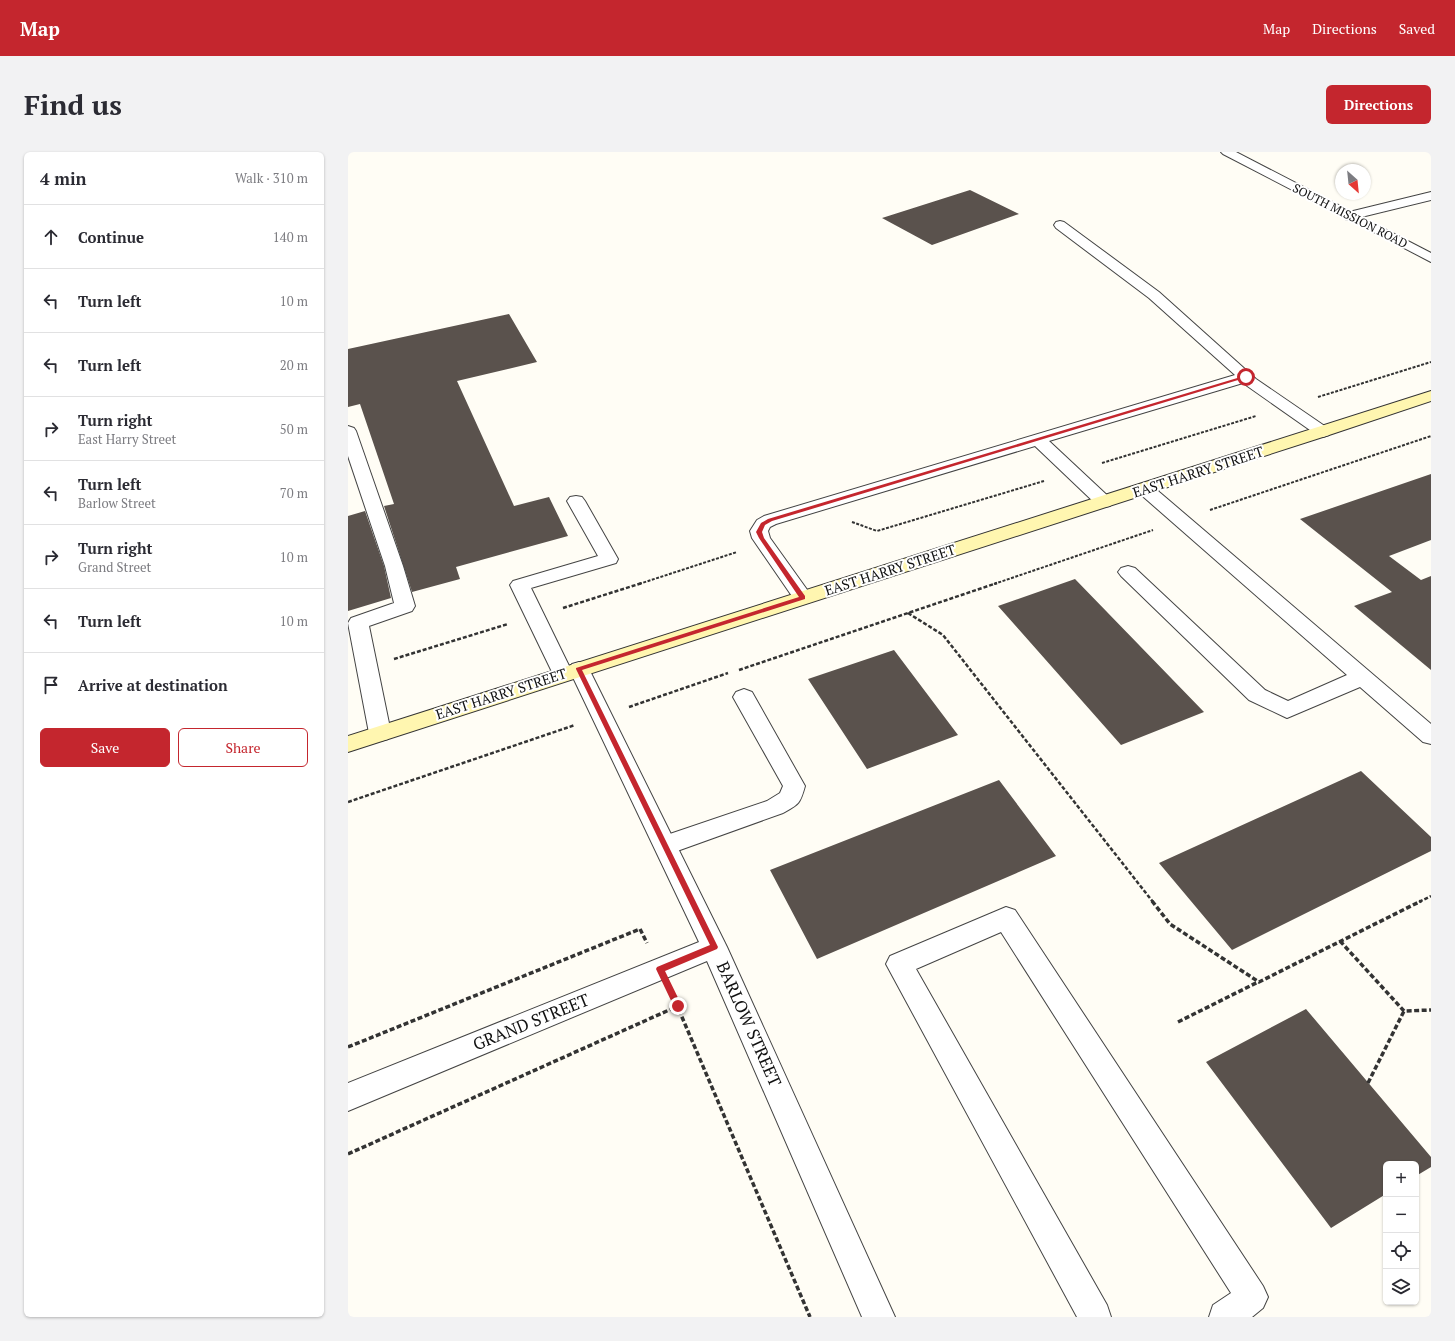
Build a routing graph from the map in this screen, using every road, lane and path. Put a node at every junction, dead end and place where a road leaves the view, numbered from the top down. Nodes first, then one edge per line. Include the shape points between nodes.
1 (1227, 152) edge
2 (1431, 196) edge
3 (1349, 216) junction
4 (1060, 225) dead end
5 (1431, 258) edge
6 (1431, 362) edge
7 (1246, 377) junction
8 (1431, 396) edge
9 (1286, 407) junction
10 (348, 431) edge
11 (1323, 432) junction
12 (1431, 436) edge
13 (1038, 440) junction
14 (1072, 472) junction
15 (1145, 489) junction
16 (576, 501) dead end
17 (1104, 502) junction
18 (1182, 520) junction
19 (850, 521) dead end
20 (766, 545) junction
21 (1128, 572) dead end
22 (803, 598) junction
23 (908, 613) junction
24 (535, 616) junction
25 (368, 667) junction
26 (571, 672) junction
27 (1363, 677) junction
28 (744, 697) dead end
29 (602, 716) junction
30 (380, 733) junction
31 (1431, 736) edge
32 (348, 744) edge
33 (348, 802) edge
34 (666, 845) junction
35 (1431, 896) edge
36 (1340, 941) junction
37 (714, 947) junction
38 (660, 969) junction
39 (1258, 982) junction
40 (678, 1006) junction
41 (1431, 1010) edge
42 (1404, 1012) junction
43 (1178, 1022) dead end
44 (348, 1047) edge
45 (1368, 1083) dead end
46 (348, 1098) edge
47 (348, 1154) edge
48 (810, 1317) edge
49 (879, 1317) edge
50 (1095, 1317) edge
51 (1225, 1317) edge

1 - 3 street, SOUTH MISSION ROAD
2 - 3 street
3 - 5 street, SOUTH MISSION ROAD
4 - 7 street via 1154,295
6 - 9 path
7 - 9 street
7 - 13 street
8 - 11 main road, EAST HARRY STREET
9 - 11 street
9 - 14 path
10 - 25 street via 405,606 358,623
11 - 15 main road, EAST HARRY STREET
12 - 18 path
13 - 14 street
13 - 20 street via 770,520 763,524 759,532
14 - 17 street
14 - 19 path via 877,531
15 - 17 main road, EAST HARRY STREET
15 - 18 street
16 - 24 street, BARLOW STREET via 609,559 520,585
17 - 22 main road, EAST HARRY STREET
18 - 23 path
18 - 27 street
20 - 22 street
20 - 24 path
21 - 27 street via 1257,695 1287,710
22 - 26 main road, EAST HARRY STREET
23 - 29 path
23 - 39 path via 943,635 1170,924
24 - 25 path
24 - 26 street, BARLOW STREET
25 - 30 street
26 - 29 street, BARLOW STREET
26 - 30 main road, EAST HARRY STREET
27 - 31 street
28 - 34 street via 794,786 790,798 774,807
29 - 33 path
29 - 34 street, BARLOW STREET
30 - 32 main road, EAST HARRY STREET
34 - 37 street, BARLOW STREET
35 - 36 path
36 - 39 path
36 - 42 path
37 - 38 street, GRAND STREET
37 - 49 street, BARLOW STREET
38 - 40 path
38 - 44 path via 640,928
38 - 46 street, GRAND STREET
39 - 43 path
40 - 47 path
40 - 48 path
41 - 42 path
42 - 45 path
50 - 51 street via 899,964 1006,918 1252,1297

